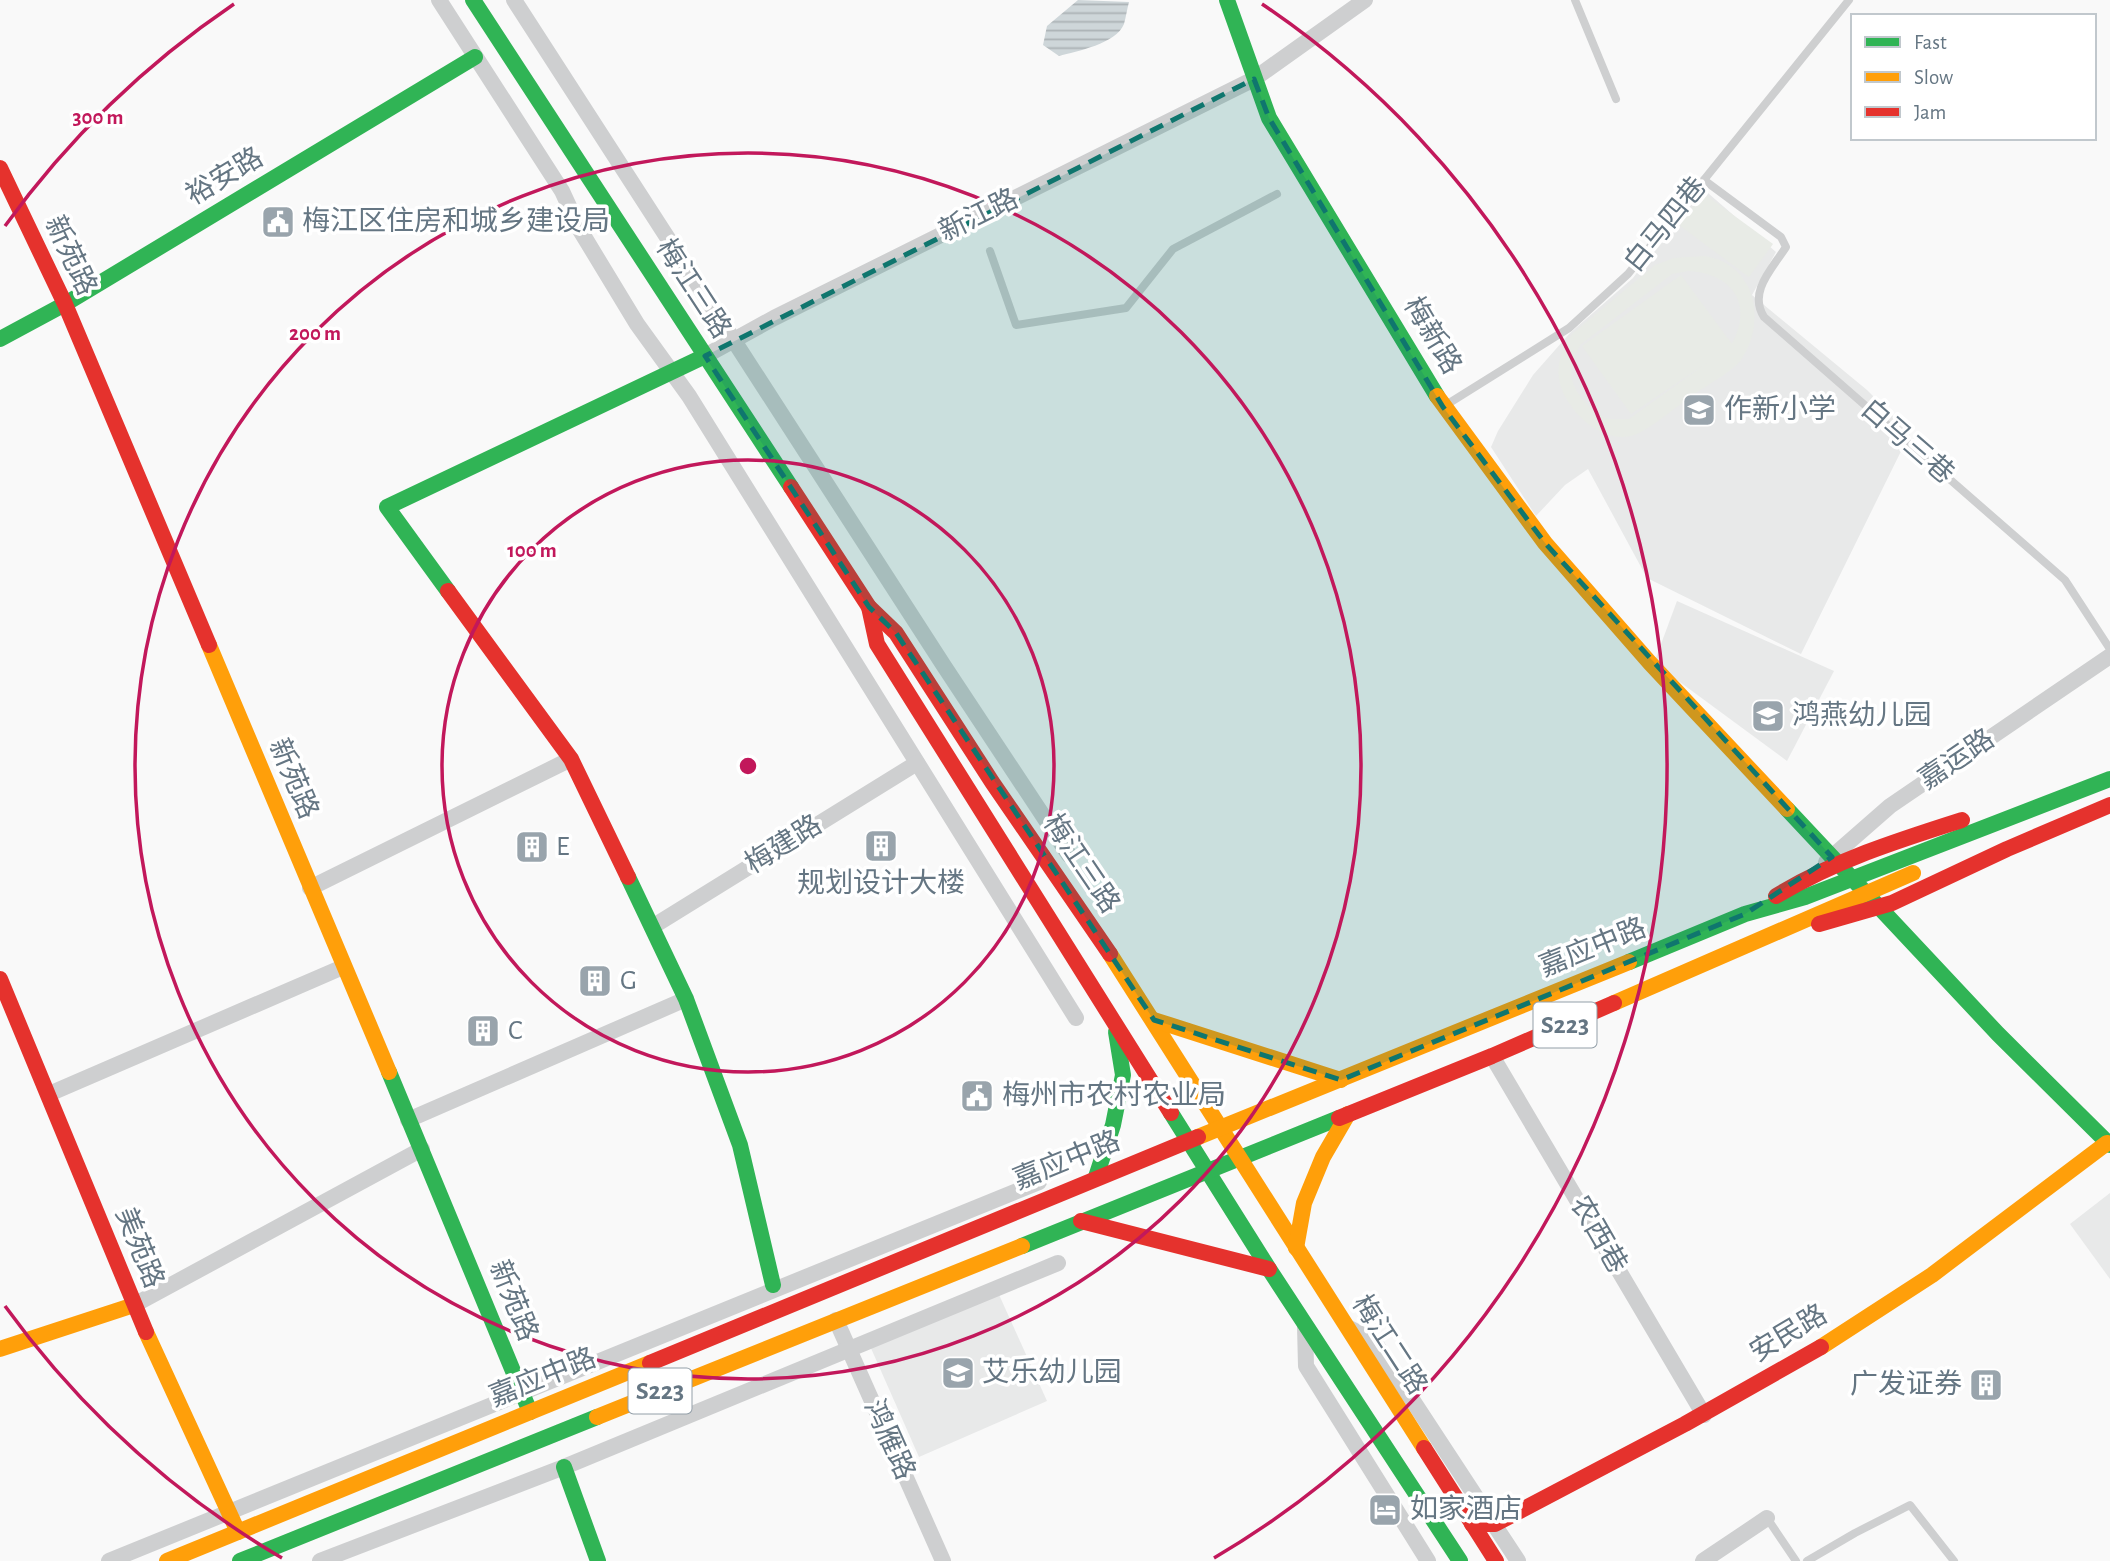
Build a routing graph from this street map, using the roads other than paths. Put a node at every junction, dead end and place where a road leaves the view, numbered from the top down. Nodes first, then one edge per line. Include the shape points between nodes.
1 (439, 0) edge
2 (473, 0) edge
3 (514, 0) edge
4 (1227, 0) edge
5 (1365, 0) edge
6 (1575, 0) edge
7 (1849, 0) edge
8 (475, 57) junction
9 (1254, 79) junction
10 (1616, 99) dead end
11 (0, 168) edge
12 (1704, 180) junction
13 (1277, 194) dead end
14 (990, 251) dead end
15 (65, 304) junction
16 (0, 339) edge
17 (705, 356) junction
18 (1443, 407) junction
19 (869, 607) junction
20 (2110, 649) edge
21 (2110, 656) edge
22 (571, 759) junction
23 (917, 763) junction
24 (2110, 779) edge
25 (2110, 796) edge
26 (2002, 804) dead end
27 (2110, 805) edge
28 (1069, 855) dead end
29 (1813, 874) junction
30 (310, 888) junction
31 (1745, 914) junction
32 (652, 927) junction
33 (1780, 931) junction
34 (344, 967) junction
35 (0, 979) edge
36 (686, 999) junction
37 (1076, 1018) dead end
38 (1154, 1020) junction
39 (1114, 1022) junction
40 (1493, 1056) junction
41 (1341, 1080) junction
42 (49, 1094) junction
43 (1348, 1114) junction
44 (408, 1120) junction
45 (1221, 1127) junction
46 (1188, 1140) junction
47 (2109, 1144) edge
48 (422, 1149) junction
49 (1240, 1158) junction
50 (1207, 1171) junction
51 (1096, 1177) junction
52 (1039, 1182) dead end
53 (1081, 1221) junction
54 (1296, 1248) junction
55 (1058, 1263) dead end
56 (1269, 1269) junction
57 (773, 1284) dead end
58 (134, 1305) junction
59 (836, 1320) junction
60 (1305, 1323) junction
61 (1346, 1327) junction
62 (0, 1349) edge
63 (849, 1349) junction
64 (523, 1393) junction
65 (530, 1412) junction
66 (1704, 1415) junction
67 (564, 1467) junction
68 (230, 1512) junction
69 (1767, 1518) joint
70 (1472, 1524) junction
71 (1495, 1524) junction
72 (238, 1532) junction
73 (109, 1561) edge
74 (167, 1561) edge
75 (240, 1561) edge
76 (320, 1561) edge
77 (598, 1561) edge
78 (943, 1561) edge
79 (1429, 1561) edge
80 (1460, 1561) edge
81 (1496, 1561) edge
82 (1518, 1561) edge
83 (1703, 1561) edge
84 (1796, 1561) edge
85 (1807, 1561) edge
86 (1954, 1561) edge

1 - 8 street
2 - 17 main road, 梅江三路
3 - 28 street
4 - 9 main road, 梅新路
5 - 9 street, 新江路
6 - 10 lane
7 - 12 lane, 白马四巷
8 - 15 main road, 裕安路
8 - 23 street via 562,191 637,324 689,396
9 - 17 street, 新江路
9 - 18 main road, 梅新路 via 1269,118
11 - 15 main road, 新苑路
12 - 18 lane, 白马四巷 via 1628,274 1569,328
12 - 20 lane, 白马三巷 via 1781,237 1786,247 1757,293 1764,317 2065,580
13 - 14 lane via 1173,248 1126,308 1016,325
15 - 16 main road, 裕安路
15 - 30 main road, 新苑路
17 - 19 main road, 梅江三路
17 - 22 main road via 387,507
18 - 47 main road, 梅新路 via 1545,543 1650,663 1998,1034
19 - 38 main road, 梅江三路 via 896,633
19 - 39 main road, 梅江三路 via 877,644
21 - 29 street, 嘉运路 via 1890,806
22 - 30 street
22 - 32 main road
23 - 32 street, 梅建路
23 - 37 street
24 - 31 main road, 嘉应中路 / S223 via 1805,897
25 - 33 main road, 嘉应中路 / S223 via 2076,804
26 - 29 main road
27 - 33 main road via 1888,905 1852,918
29 - 31 main road
30 - 34 main road, 新苑路
31 - 41 main road, 嘉应中路 / S223
32 - 36 main road
33 - 40 main road, 嘉应中路 / S223
34 - 42 street
34 - 44 main road, 新苑路
35 - 42 main road, 美苑路
36 - 44 street
36 - 57 main road via 740,1145
38 - 41 main road
38 - 45 main road, 梅江三路
39 - 46 main road, 梅江三路
39 - 51 main road via 1123,1075
40 - 43 main road, 嘉应中路 / S223
40 - 66 street, 农西巷
41 - 45 main road, 嘉应中路 / S223
42 - 58 main road, 美苑路
43 - 49 main road, 嘉应中路 / S223
43 - 54 main road via 1304,1203
44 - 48 main road, 新苑路
45 - 46 main road, 嘉应中路 / S223
45 - 49 main road, 梅江三路
46 - 50 main road, 梅江三路
46 - 51 main road, 嘉应中路 / S223
47 - 66 main road, 安民路 via 1872,1315
48 - 58 street
48 - 64 main road, 新苑路
49 - 50 main road, 嘉应中路 / S223
49 - 54 main road, 梅江二路
50 - 53 main road, 嘉应中路 / S223
50 - 56 main road, 梅江二路
51 - 65 main road, 嘉应中路 / S223
52 - 64 street
53 - 56 main road
53 - 59 main road, 嘉应中路 / S223
54 - 61 main road, 梅江二路
55 - 63 street
56 - 60 main road, 梅江二路
58 - 62 main road
58 - 68 main road, 美苑路
59 - 63 street, 鸿雁路
59 - 75 main road, 嘉应中路 / S223
60 - 79 street via 1306,1366
60 - 80 main road, 梅江二路
61 - 70 main road, 梅江二路
61 - 71 street via 1373,1340
63 - 67 street
63 - 78 street, 鸿雁路
64 - 65 main road, 新苑路
64 - 68 street
65 - 72 main road, 嘉应中路 / S223
66 - 71 main road, 安民路
67 - 76 street
67 - 77 main road
68 - 72 main road, 美苑路
68 - 73 street
69 - 83 street
69 - 84 lane
70 - 71 main road, 安民路
70 - 81 main road, 梅江二路
71 - 82 street
72 - 74 main road, 嘉应中路 / S223
85 - 86 lane via 1910,1506

